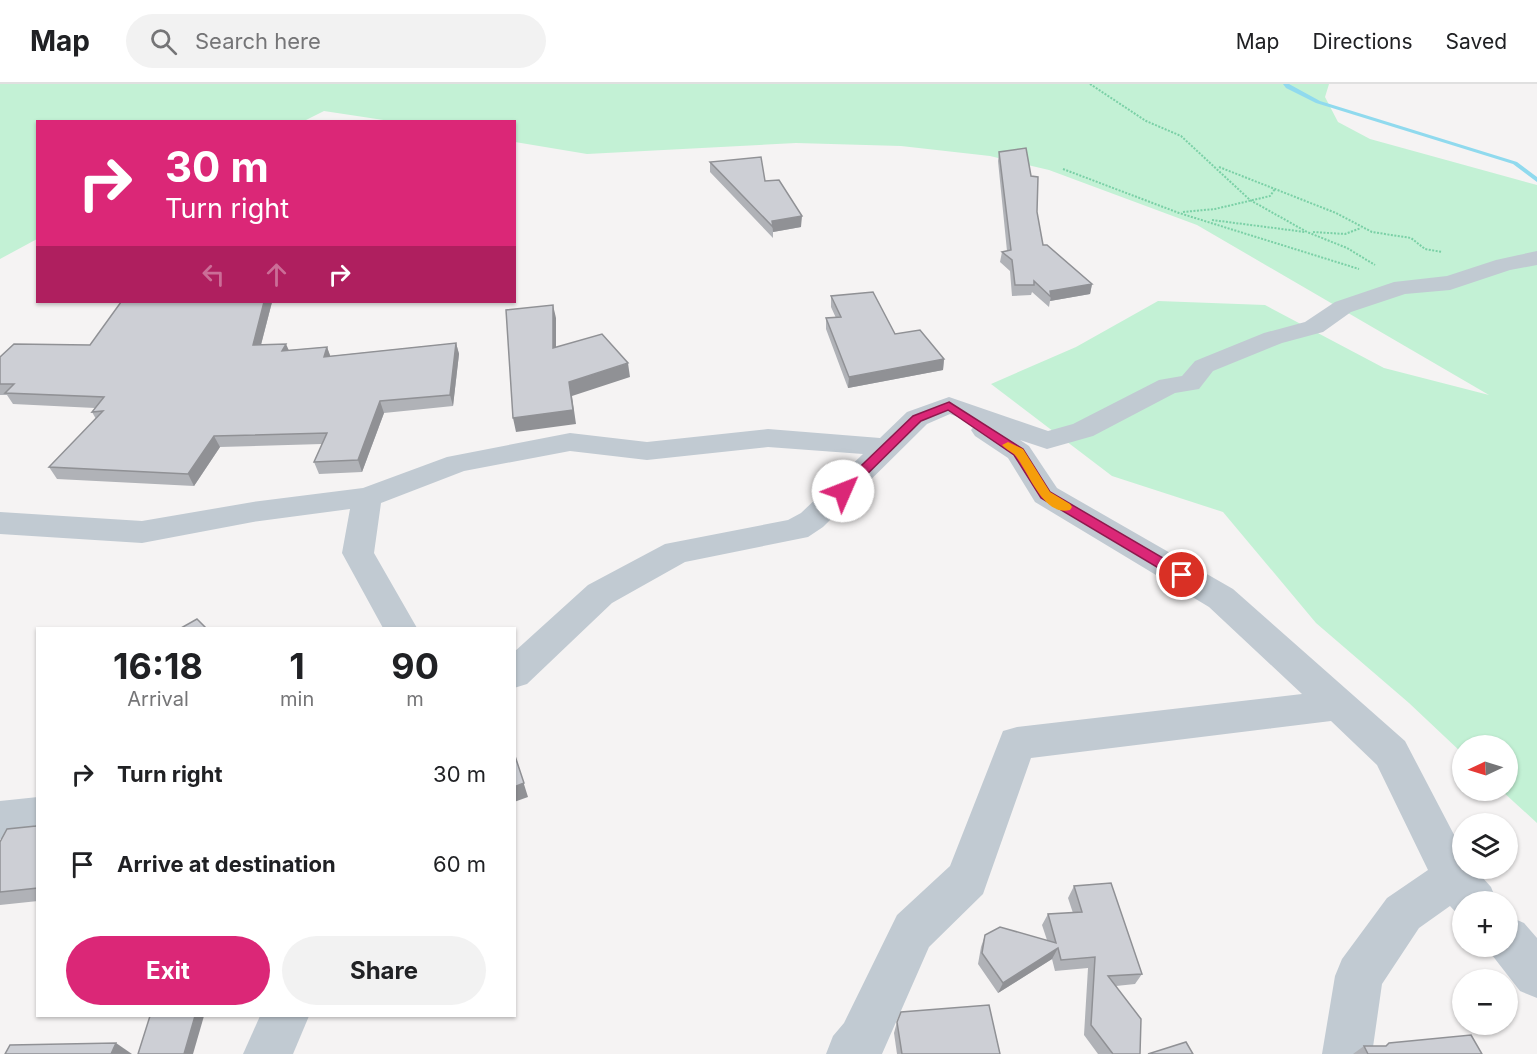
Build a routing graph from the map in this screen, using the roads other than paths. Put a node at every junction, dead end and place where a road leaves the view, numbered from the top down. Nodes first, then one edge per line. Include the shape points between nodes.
1 (1537, 258) edge
2 (949, 405) junction
3 (888, 447) junction
4 (367, 497) junction
5 (0, 523) edge
6 (399, 627) edge
7 (516, 672) edge
8 (1338, 705) junction
9 (36, 816) edge
10 (0, 820) edge
11 (1464, 890) edge
12 (1518, 951) edge
13 (1537, 974) edge
14 (285, 1017) edge
15 (268, 1054) edge
16 (851, 1054) edge
17 (1347, 1054) edge

1 - 2 street via 1450,283 1402,287 1343,307 1314,327 1273,338 1204,366 1190,382 1168,386 1083,430 1047,440
2 - 3 street via 917,418
2 - 8 street via 1019,452 1046,495 1221,598
3 - 4 street via 768,438 647,451 570,442 457,463
3 - 7 street via 797,530 676,552 600,594
4 - 5 street via 142,532
4 - 6 street via 358,553
8 - 11 street via 1390,753
8 - 16 street via 1017,743 967,879 913,931 862,1041
9 - 10 street
11 - 17 street via 1403,913 1359,976
12 - 13 street
14 - 15 street

